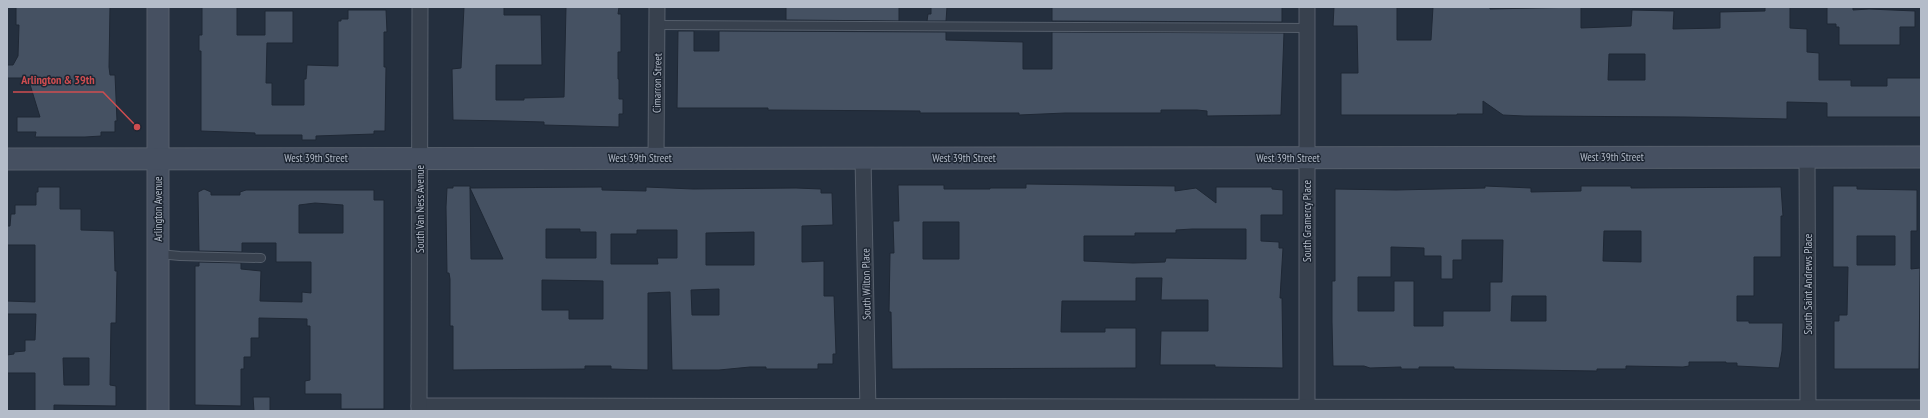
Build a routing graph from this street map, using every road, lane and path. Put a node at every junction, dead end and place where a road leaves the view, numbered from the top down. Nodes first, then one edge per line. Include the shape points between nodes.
1 (158, 7) edge
2 (420, 7) edge
3 (658, 7) edge
4 (1307, 7) edge
5 (658, 25) junction
6 (1307, 28) junction
7 (1807, 157) junction
8 (1921, 157) edge
9 (158, 158) junction
10 (420, 158) junction
11 (656, 158) junction
12 (863, 158) junction
13 (1307, 158) junction
14 (7, 159) edge
15 (158, 254) junction
16 (261, 258) dead end
17 (1921, 408) edge
18 (420, 409) edge
19 (868, 409) edge
20 (1307, 409) edge
21 (1808, 409) edge
22 (158, 411) edge

1 - 9 street, Arlington Avenue
2 - 10 street, South Van Ness Avenue
3 - 5 street, Cimarron Street
4 - 6 street, South Gramercy Place
5 - 6 lane
5 - 11 street, Cimarron Street
6 - 13 street, South Gramercy Place
7 - 8 street, West 39th Street
7 - 13 street, West 39th Street
7 - 21 street, South Saint Andrews Place
9 - 10 street, West 39th Street
9 - 14 street, West 39th Street
9 - 15 street, Arlington Avenue
10 - 11 street, West 39th Street
10 - 18 street, South Van Ness Avenue
11 - 12 street, West 39th Street
12 - 13 street, West 39th Street
12 - 19 street, South Wilton Place
13 - 20 street, South Gramercy Place
15 - 16 lane
15 - 22 street, Arlington Avenue
17 - 21 street
18 - 19 street
19 - 20 street
20 - 21 street

